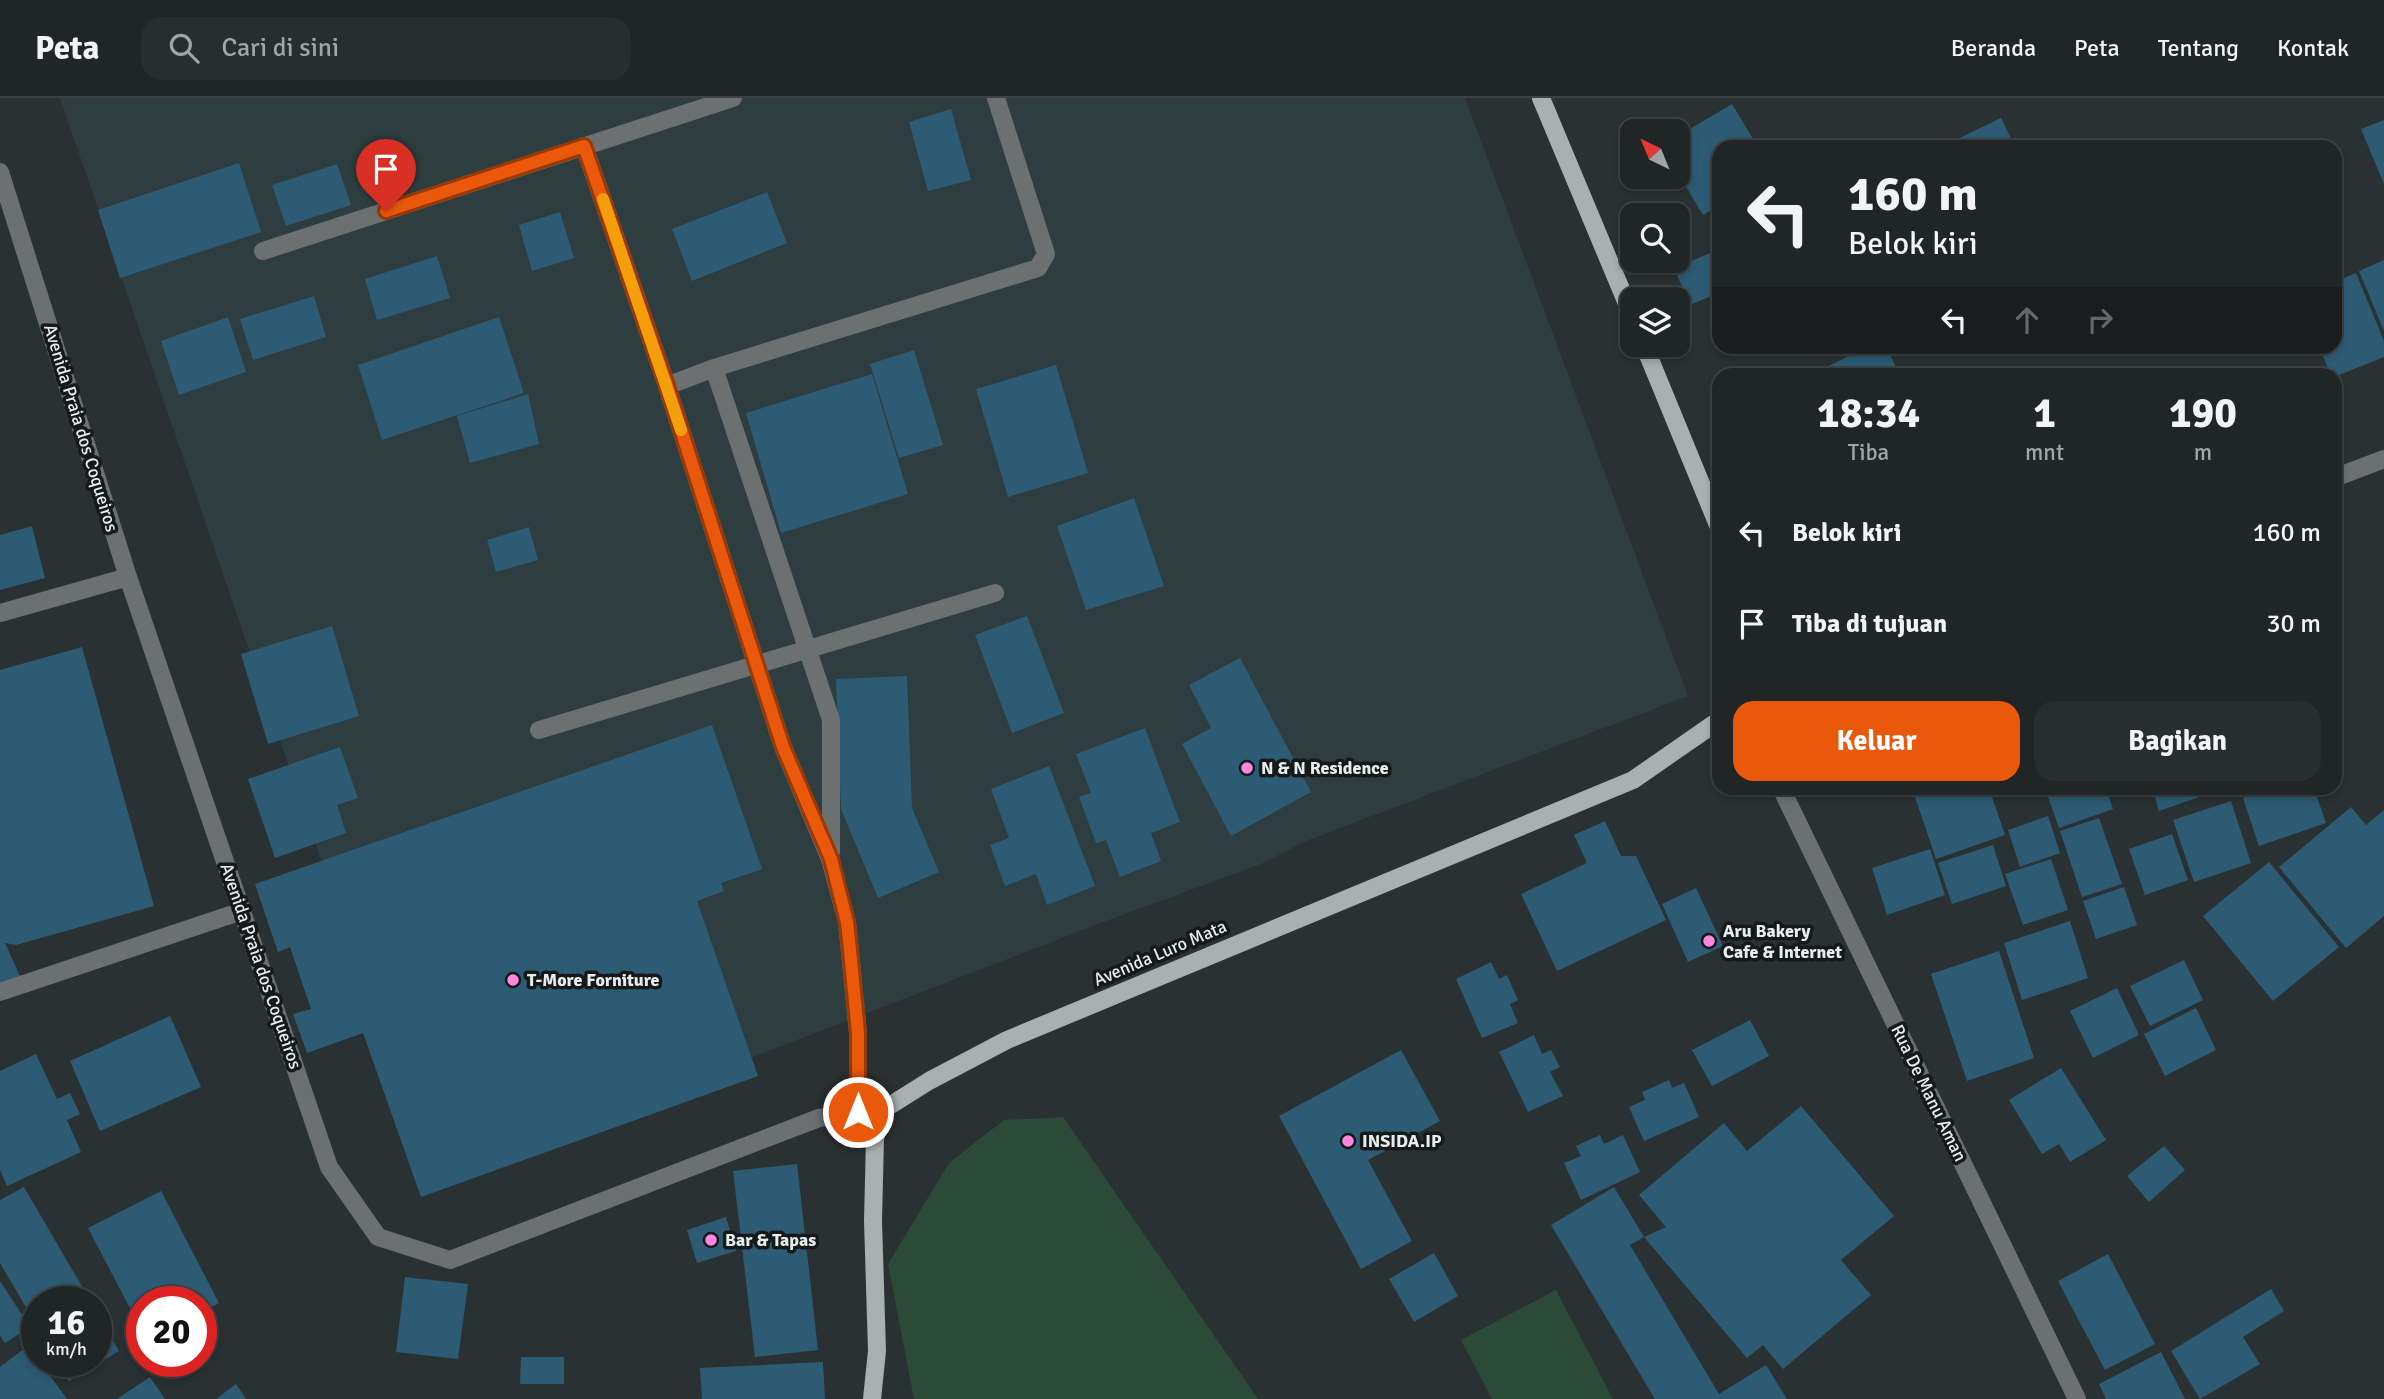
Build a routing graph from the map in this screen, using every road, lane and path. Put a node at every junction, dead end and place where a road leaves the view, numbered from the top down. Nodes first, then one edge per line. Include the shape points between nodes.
1 (733, 98) edge
2 (996, 98) edge
3 (1541, 98) edge
4 (584, 146) junction
5 (0, 172) edge
6 (263, 251) dead end
7 (1620, 287) edge
8 (1649, 357) edge
9 (714, 368) junction
10 (667, 386) junction
11 (2384, 459) edge
12 (2342, 475) edge
13 (1712, 510) edge
14 (128, 578) junction
15 (995, 593) dead end
16 (0, 613) edge
17 (807, 650) junction
18 (756, 665) junction
19 (1712, 725) edge
20 (538, 730) dead end
21 (1784, 795) edge
22 (831, 859) junction
23 (242, 911) junction
24 (0, 992) edge
25 (886, 1108) junction
26 (858, 1112) junction
27 (872, 1399) edge
28 (2077, 1399) edge

1 - 4 street
2 - 9 street via 1046,254 1038,268
3 - 7 main road
4 - 6 street
4 - 10 street
5 - 14 street, Avenida Praia dos Coqueiros
8 - 13 main road
9 - 10 street
9 - 17 street
10 - 18 street
11 - 12 street
14 - 16 street
14 - 23 street, Avenida Praia dos Coqueiros
15 - 17 street
17 - 18 street
17 - 22 street via 831,720
18 - 20 street
18 - 22 street via 783,747
19 - 25 main road, Avenida Luro Mata via 1633,780 1007,1040
21 - 28 street, Rua De Manu Aman
22 - 26 street via 850,950 858,1033
23 - 24 street
23 - 26 street, Avenida Praia dos Coqueiros via 329,1167 378,1237 450,1260 819,1118
25 - 26 street, Avenida Praia dos Coqueiros
25 - 27 main road via 874,1138 877,1351

